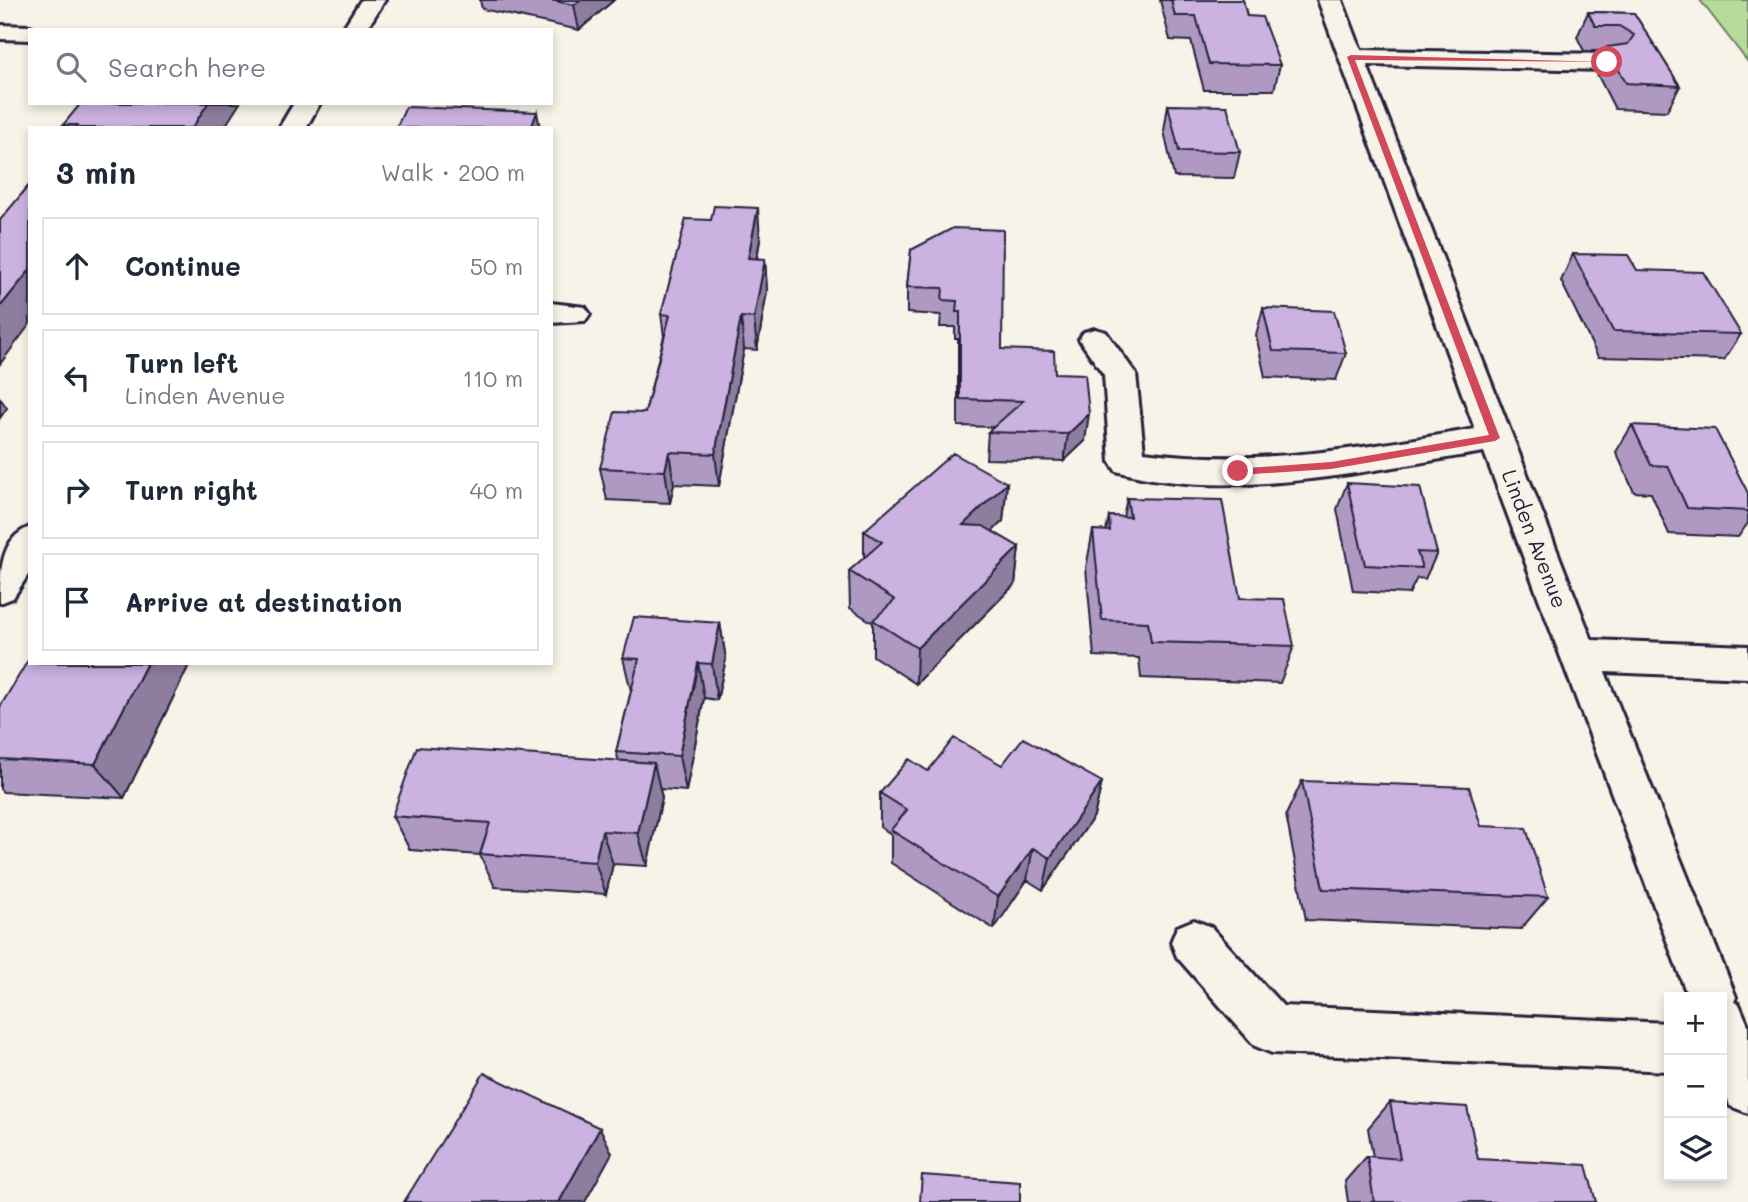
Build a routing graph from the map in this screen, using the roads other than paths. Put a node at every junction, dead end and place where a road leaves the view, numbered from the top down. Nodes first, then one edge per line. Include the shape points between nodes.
1 (373, 0) edge
2 (1330, 0) edge
3 (355, 28) edge
4 (0, 32) edge
5 (28, 33) edge
6 (1351, 57) junction
7 (1607, 62) edge
8 (306, 105) edge
9 (293, 126) edge
10 (1095, 339) dead end
11 (1495, 438) junction
12 (28, 544) edge
13 (0, 588) edge
14 (1578, 654) junction
15 (1748, 662) edge
16 (1194, 942) dead end
17 (1710, 992) edge
18 (1664, 1046) edge

1 - 3 street
2 - 6 street, Linden Avenue
4 - 5 street
6 - 7 street
6 - 11 street, Linden Avenue
8 - 9 street
10 - 11 street via 1120,374 1128,463 1238,471 1331,465
11 - 14 street, Linden Avenue
12 - 13 street
14 - 15 street
14 - 17 street, Linden Avenue
16 - 18 street via 1272,1028

